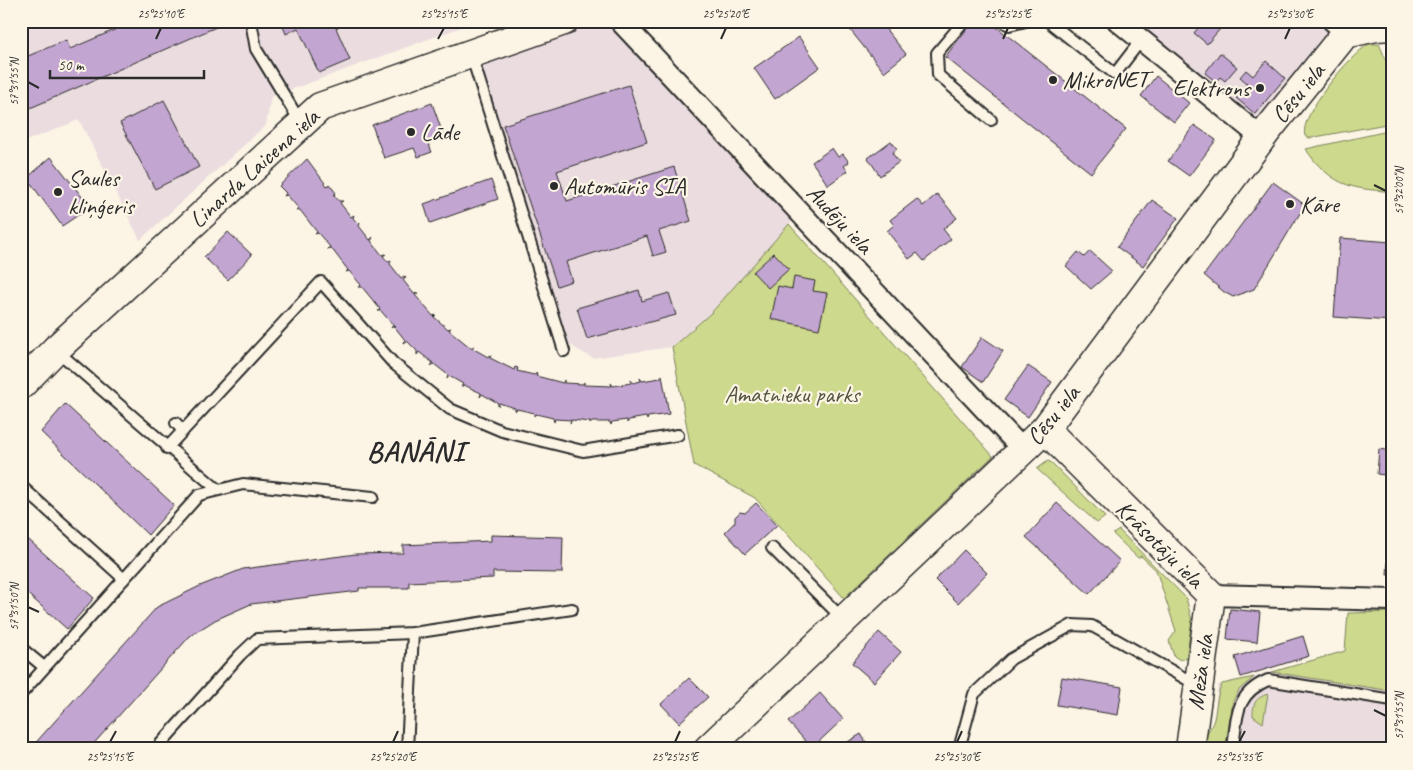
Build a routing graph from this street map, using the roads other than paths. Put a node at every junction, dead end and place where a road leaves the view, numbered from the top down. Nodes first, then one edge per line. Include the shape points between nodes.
1 (251, 21) edge
2 (564, 21) edge
3 (620, 21) edge
4 (964, 21) edge
5 (1002, 21) edge
6 (1026, 21) edge
7 (1048, 21) edge
8 (1118, 21) edge
9 (1344, 26) edge
10 (1392, 26) edge
11 (1141, 40) junction
12 (471, 54) junction
13 (991, 120) dead end
14 (302, 124) junction
15 (1262, 138) junction
16 (56, 349) junction
17 (564, 351) dead end
18 (21, 385) edge
19 (1045, 429) junction
20 (678, 435) dead end
21 (167, 448) junction
22 (1024, 451) junction
23 (21, 486) edge
24 (218, 490) junction
25 (373, 497) dead end
26 (772, 548) dead end
27 (124, 579) junction
28 (1211, 595) junction
29 (1392, 600) edge
30 (572, 608) dead end
31 (844, 620) junction
32 (413, 633) junction
33 (21, 648) edge
34 (44, 668) junction
35 (1198, 686) junction
36 (21, 694) edge
37 (1392, 700) edge
38 (156, 749) edge
39 (408, 749) edge
40 (708, 749) edge
41 (959, 749) edge
42 (1190, 749) edge
43 (1233, 749) edge

1 - 14 lane via 256,49
2 - 12 street, Linarda Laicena iela
3 - 22 street, Audēju iela
4 - 13 lane via 936,52 938,75
5 - 6 lane via 1009,25
7 - 11 lane via 1115,74
8 - 11 street
9 - 10 street, Cēsu iela
9 - 15 street, Cēsu iela
11 - 15 street
12 - 14 street, Linarda Laicena iela via 320,107
12 - 17 lane
14 - 16 street, Linarda Laicena iela
15 - 19 street, Cēsu iela
16 - 18 street, Linarda Laicena iela
16 - 21 lane
19 - 22 street, Cēsu iela
19 - 28 street, Krāsotāju iela
20 - 21 lane via 583,451 494,428 450,408 393,363 321,282 180,427
21 - 24 lane
22 - 31 street, Cēsu iela
23 - 27 lane
24 - 25 lane via 243,484
24 - 27 lane via 199,495
26 - 31 lane
27 - 34 lane
28 - 29 street, Krāsotāju iela
28 - 35 street, Meža iela
30 - 32 lane
31 - 40 street, Cēsu iela
32 - 38 lane via 257,639
32 - 39 lane
33 - 34 lane
34 - 36 lane
35 - 41 lane via 1092,626 1072,625 1011,659 974,694
35 - 42 street, Meža iela
37 - 43 lane via 1268,680 1254,686 1243,697

